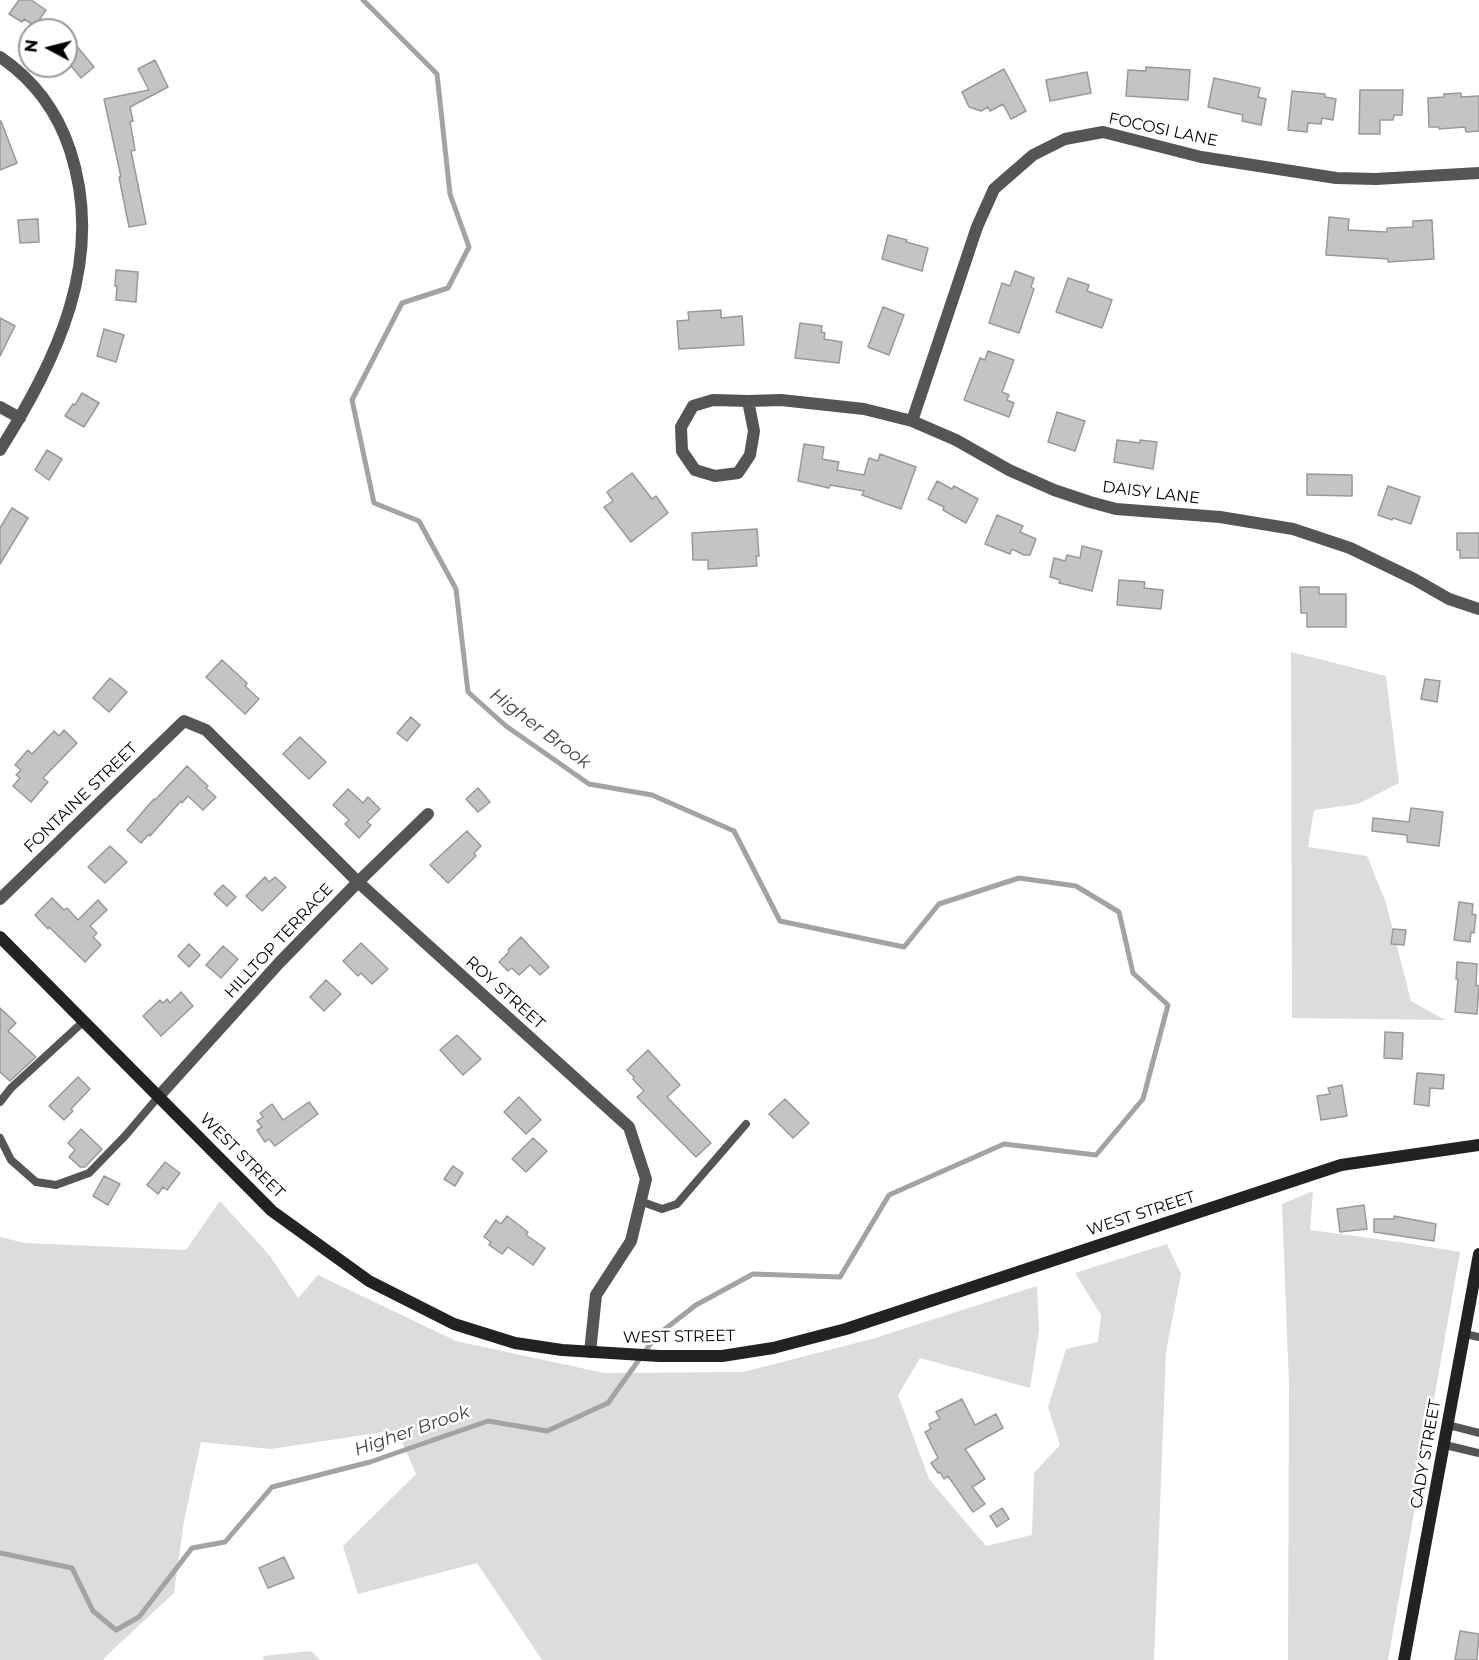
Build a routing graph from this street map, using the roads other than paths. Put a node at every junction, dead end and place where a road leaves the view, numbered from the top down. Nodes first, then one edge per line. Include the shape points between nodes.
1 (0, 57) edge
2 (1479, 173) edge
3 (748, 401) junction
4 (0, 406) edge
5 (20, 418) junction
6 (912, 422) junction
7 (0, 450) edge
8 (1479, 609) edge
9 (184, 721) joint
10 (428, 814) dead end
11 (358, 882) junction
12 (0, 899) edge
13 (0, 937) edge
14 (84, 1021) junction
15 (159, 1096) junction
16 (0, 1102) edge
17 (746, 1124) dead end
18 (0, 1138) edge
19 (1479, 1145) edge
20 (640, 1201) junction
21 (1479, 1254) edge
22 (1477, 1277) edge
23 (1465, 1334) junction
24 (1479, 1337) edge
25 (590, 1352) junction
26 (1448, 1425) junction
27 (1479, 1433) edge
28 (1445, 1445) junction
29 (1479, 1452) edge
30 (1404, 1660) edge

1 - 5 street via 33,84 53,111 73,160 81,196 82,249 71,304 40,383
2 - 6 street, FOCOSI LANE via 1336,178 1201,157 1103,132 1065,139 1033,155 994,189 977,227
3 - 3 street, DAISY LANE via 713,400 693,406 681,428 682,451 695,470 715,476 738,473 750,455 754,431
3 - 6 street, DAISY LANE via 781,400 864,409
4 - 5 street
5 - 7 street
6 - 8 street, DAISY LANE via 1072,496 1116,509 1220,517 1293,529 1350,548 1449,599
9 - 11 street, ROY STREET via 206,730
9 - 12 street, FONTAINE STREET
10 - 11 street, HILLTOP TERRACE
11 - 15 street, HILLTOP TERRACE
11 - 20 street, ROY STREET via 629,1127 646,1179
13 - 14 main road, WEST STREET
14 - 15 main road, WEST STREET
14 - 16 lane
15 - 18 lane via 89,1173 56,1185 36,1182 11,1160
15 - 25 main road, WEST STREET via 272,1211 369,1281 454,1324 515,1343
17 - 20 lane via 677,1204 662,1209
19 - 25 main road, WEST STREET via 1341,1165 846,1329 773,1348 722,1356
20 - 25 street, ROY STREET via 631,1241 596,1295
21 - 22 main road, CADY STREET
22 - 23 main road, CADY STREET
23 - 24 lane
23 - 26 main road, CADY STREET
26 - 27 lane
26 - 28 main road, CADY STREET
28 - 29 lane
28 - 30 main road, CADY STREET

